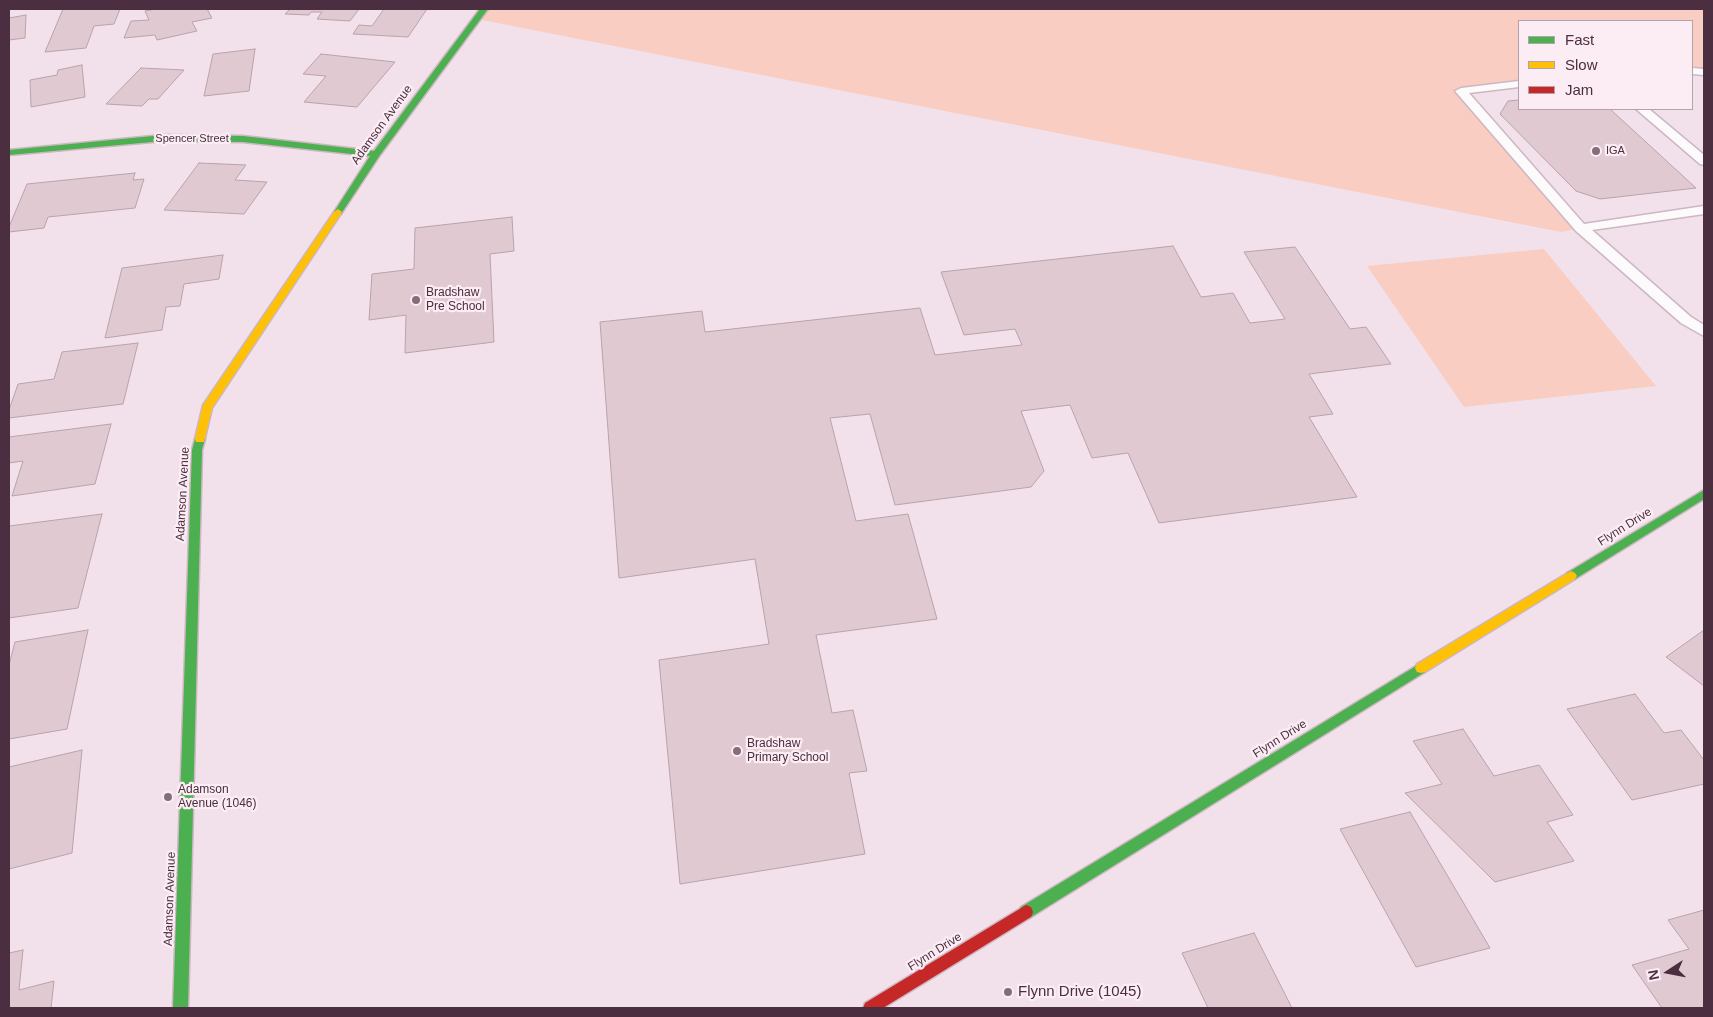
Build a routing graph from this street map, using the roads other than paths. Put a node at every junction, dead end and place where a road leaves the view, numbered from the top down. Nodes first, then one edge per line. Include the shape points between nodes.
1 (484, 9) edge
2 (1518, 84) edge
3 (1643, 110) edge
4 (9, 153) edge
5 (376, 154) junction
6 (1704, 161) edge
7 (1704, 210) edge
8 (1581, 228) junction
9 (1704, 331) edge
10 (1704, 494) edge
11 (180, 1008) edge
12 (870, 1008) edge

1 - 5 street, Adamson Avenue
2 - 8 lane via 1461,91
3 - 6 lane
4 - 5 street, Spencer Street via 163,138 243,139
5 - 11 street, Adamson Avenue via 207,408 197,450
7 - 8 lane
8 - 9 lane via 1686,320
10 - 12 street, Flynn Drive

